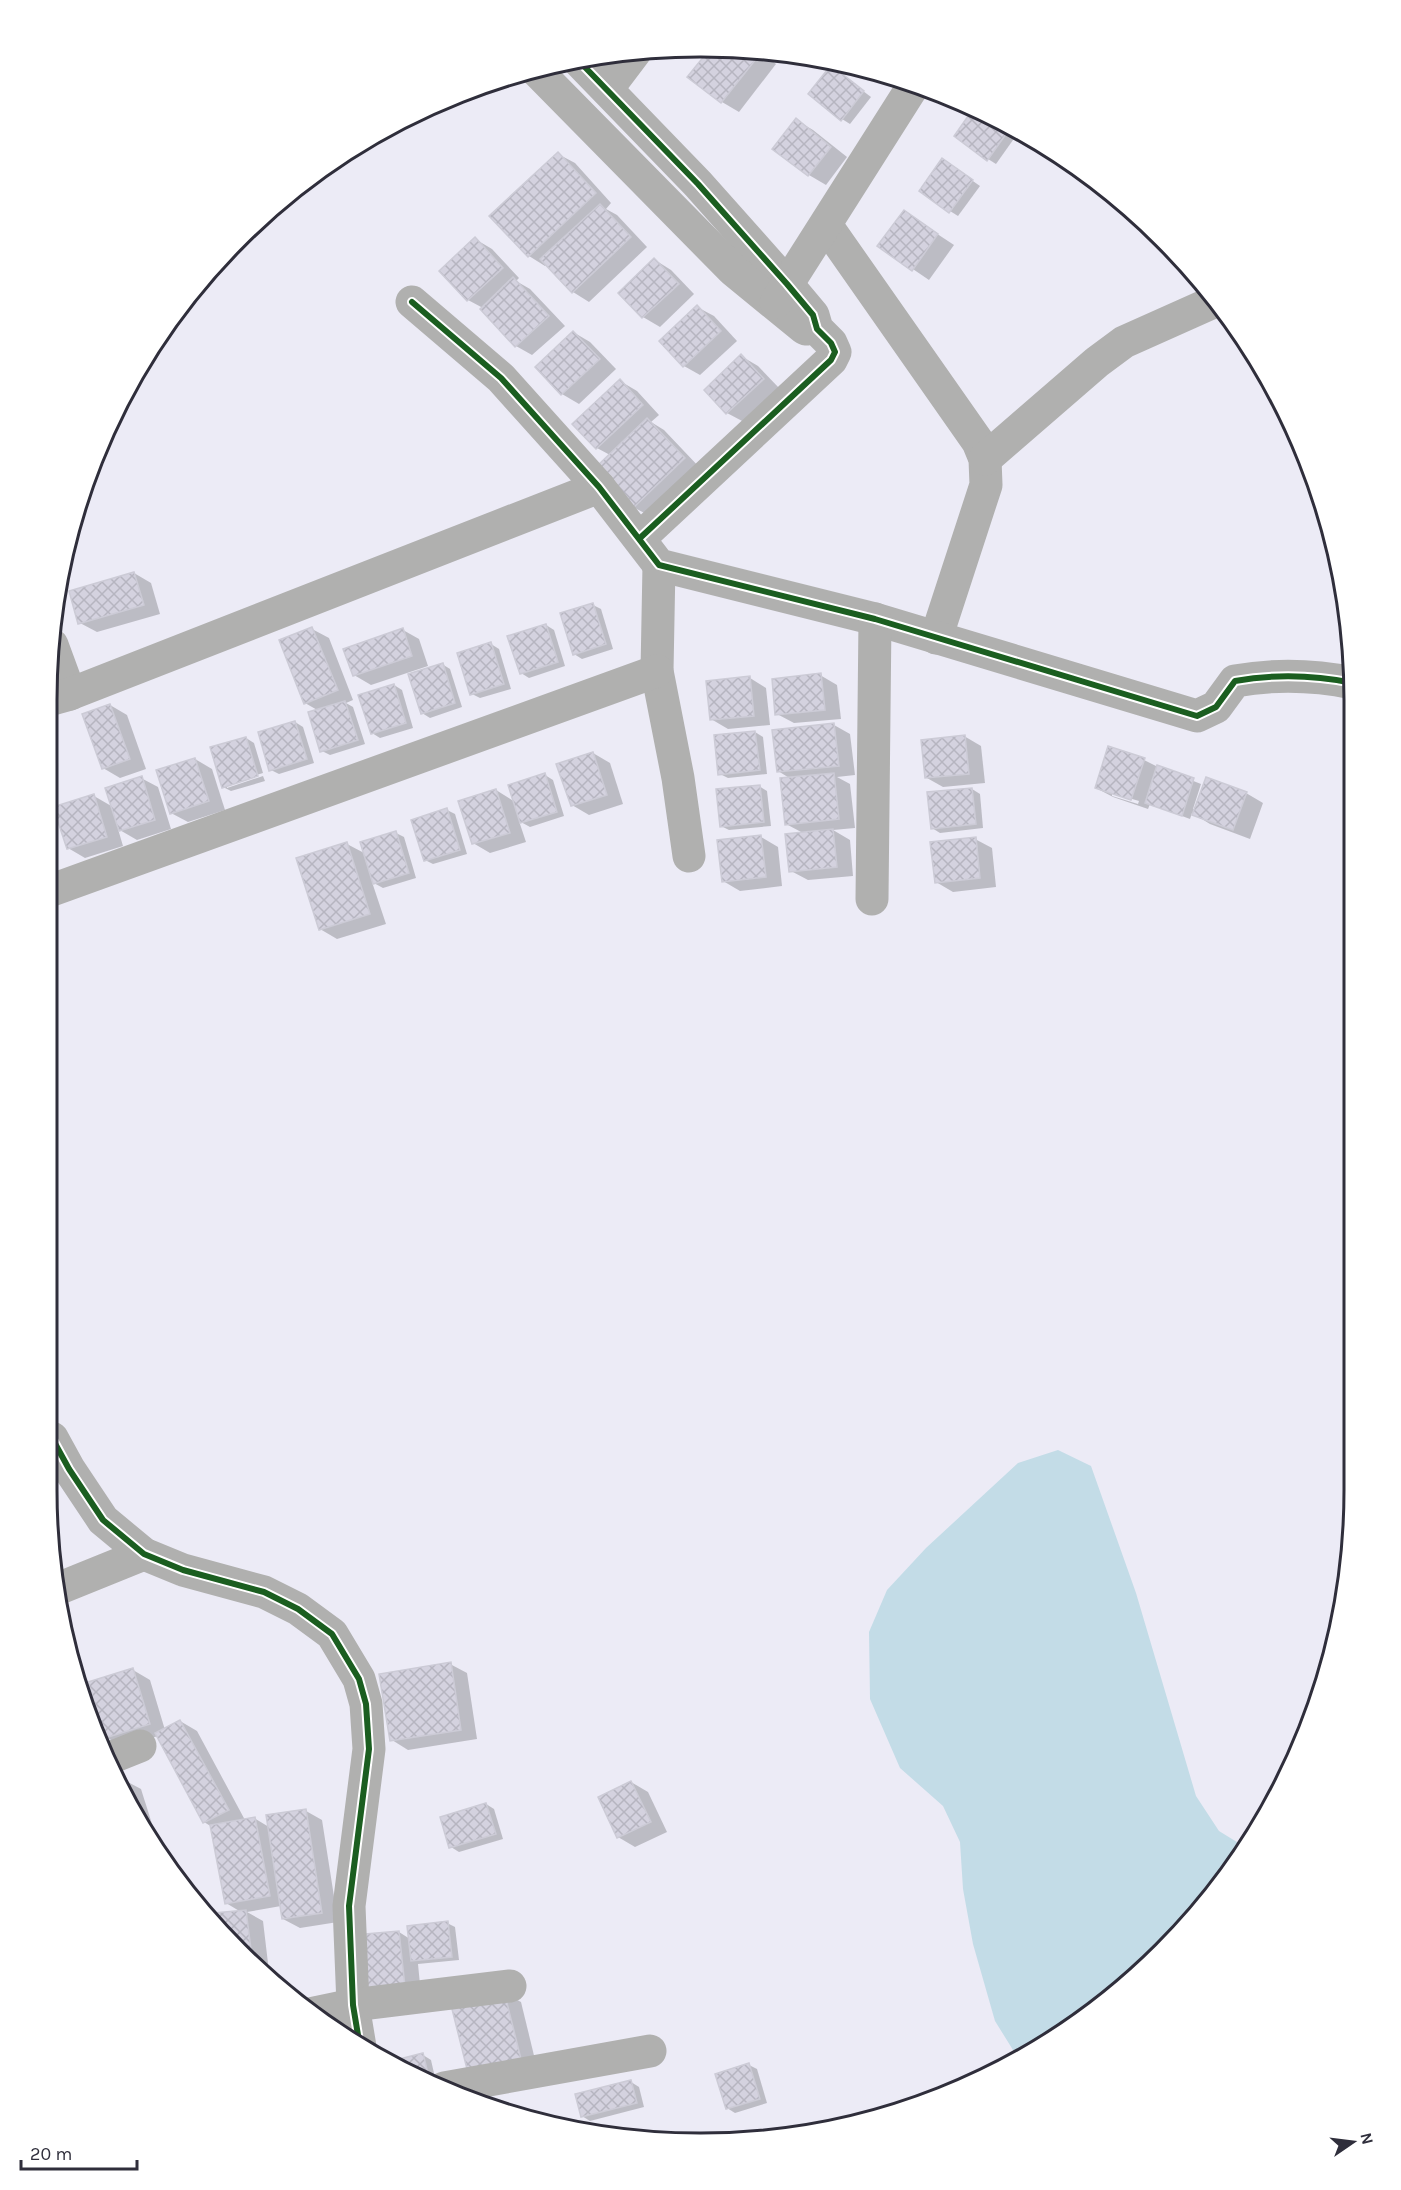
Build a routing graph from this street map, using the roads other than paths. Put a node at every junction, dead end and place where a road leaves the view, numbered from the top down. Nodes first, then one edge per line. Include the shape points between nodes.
1 (628, 62) edge
2 (586, 68) edge
3 (543, 77) edge
4 (607, 89) junction
5 (909, 92) edge
6 (826, 225) junction
7 (781, 294) junction
8 (412, 302) dead end
9 (1207, 305) edge
10 (985, 459) junction
11 (599, 487) junction
12 (640, 538) junction
13 (659, 566) junction
14 (875, 619) junction
15 (936, 638) junction
16 (657, 671) junction
17 (58, 677) edge
18 (1344, 681) edge
19 (61, 696) edge
20 (689, 856) dead end
21 (57, 888) edge
22 (873, 899) dead end
23 (57, 1447) edge
24 (144, 1554) junction
25 (65, 1586) edge
26 (140, 1746) dead end
27 (115, 1756) edge
28 (510, 1986) dead end
29 (353, 2005) junction
30 (324, 2011) edge
31 (358, 2034) edge
32 (650, 2051) dead end
33 (458, 2085) edge

1 - 4 street
2 - 4 street
3 - 7 street via 733,270
4 - 7 street via 698,184
5 - 6 street
6 - 7 street
6 - 10 street via 978,442
7 - 12 street via 813,315 817,330 835,352 831,360
8 - 11 street via 501,378
9 - 10 street via 1124,342
10 - 15 street via 986,485
11 - 12 street
11 - 19 street
12 - 13 street
13 - 14 street
13 - 16 street
14 - 15 street
14 - 22 street
15 - 18 street via 1197,716 1216,707 1235,681 1260,676
16 - 20 street
16 - 21 street
17 - 19 street
23 - 24 street via 103,1520
24 - 25 street
24 - 29 street via 183,1570 264,1592 298,1609 332,1634 359,1679 366,1704 369,1749 349,1906
26 - 27 street
28 - 29 street
29 - 30 street
29 - 31 street
32 - 33 street

